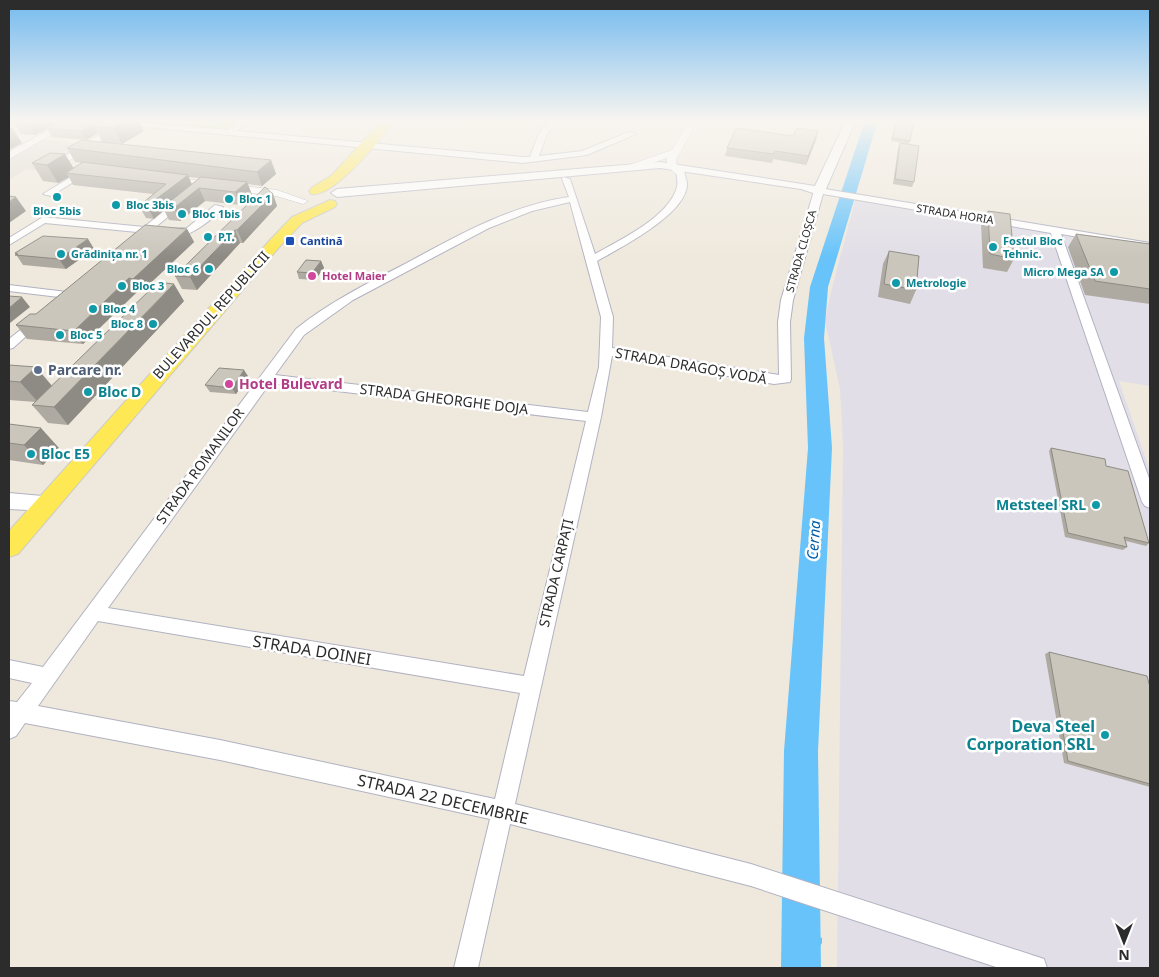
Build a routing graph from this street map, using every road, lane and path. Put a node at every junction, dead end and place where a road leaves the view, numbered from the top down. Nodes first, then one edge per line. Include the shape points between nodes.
1 (57, 166) edge
2 (352, 166) edge
3 (637, 166) edge
4 (674, 166) edge
5 (835, 166) edge
6 (633, 167) junction
7 (676, 169) junction
8 (93, 171) joint
9 (155, 179) edge
10 (566, 179) junction
11 (203, 185) junction
12 (335, 193) junction
13 (825, 193) junction
14 (48, 194) dead end
15 (309, 197) junction
16 (574, 200) junction
17 (218, 207) dead end
18 (297, 220) junction
19 (146, 230) junction
20 (1055, 230) junction
21 (9, 242) edge
22 (128, 246) edge
23 (1150, 246) edge
24 (591, 260) junction
25 (9, 288) edge
26 (9, 345) edge
27 (607, 351) junction
28 (265, 378) junction
29 (774, 380) joint
30 (594, 417) junction
31 (9, 501) edge
32 (1150, 502) edge
33 (47, 503) junction
34 (9, 547) edge
35 (94, 613) junction
36 (9, 669) edge
37 (47, 677) junction
38 (530, 686) junction
39 (15, 711) edge
40 (9, 729) edge
41 (502, 811) junction
42 (466, 968) edge
43 (1035, 968) edge

1 - 8 street
2 - 12 main road
3 - 6 street
4 - 7 street
5 - 13 main road, STRADA CLOȘCA
6 - 7 main road
6 - 12 main road
7 - 10 main road
7 - 13 main road
7 - 24 street via 682,186 659,219
8 - 14 street
9 - 11 street
10 - 12 main road
10 - 16 street, STRADA CARPAȚI
11 - 15 street
11 - 19 street
12 - 15 main road
12 - 18 main road, BULEVARDUL REPUBLICII
13 - 20 street, STRADA HORIA
13 - 29 street, STRADA CLOȘCA via 785,312 786,376 782,380
15 - 18 main road, BULEVARDUL REPUBLICII
16 - 24 street, STRADA CARPAȚI
16 - 28 street, STRADA ROMANILOR via 542,204 496,221 342,301 300,332
17 - 19 street via 187,232
18 - 33 main road, BULEVARDUL REPUBLICII
19 - 21 street via 43,220
19 - 22 street
20 - 23 street, STRADA HORIA
20 - 32 street
24 - 27 street, STRADA CARPAȚI via 607,317
25 - 26 street via 71,292
27 - 29 street, STRADA DRAGOȘ VODĂ
27 - 30 street, STRADA CARPAȚI
28 - 30 street, STRADA GHEORGHE DOJA
28 - 35 street, STRADA ROMANILOR
30 - 38 street, STRADA CARPAȚI
31 - 33 main road
33 - 34 main road, BULEVARDUL REPUBLICII
35 - 37 street, STRADA ROMANILOR
35 - 38 street, STRADA DOINEI
36 - 37 street
37 - 39 street, STRADA ROMANILOR
38 - 41 street, STRADA CARPAȚI
39 - 40 street, STRADA ROMANILOR
39 - 41 street, STRADA 22 DECEMBRIE via 220,750
41 - 42 street, STRADA CARPAȚI
41 - 43 street, STRADA 22 DECEMBRIE via 751,875

